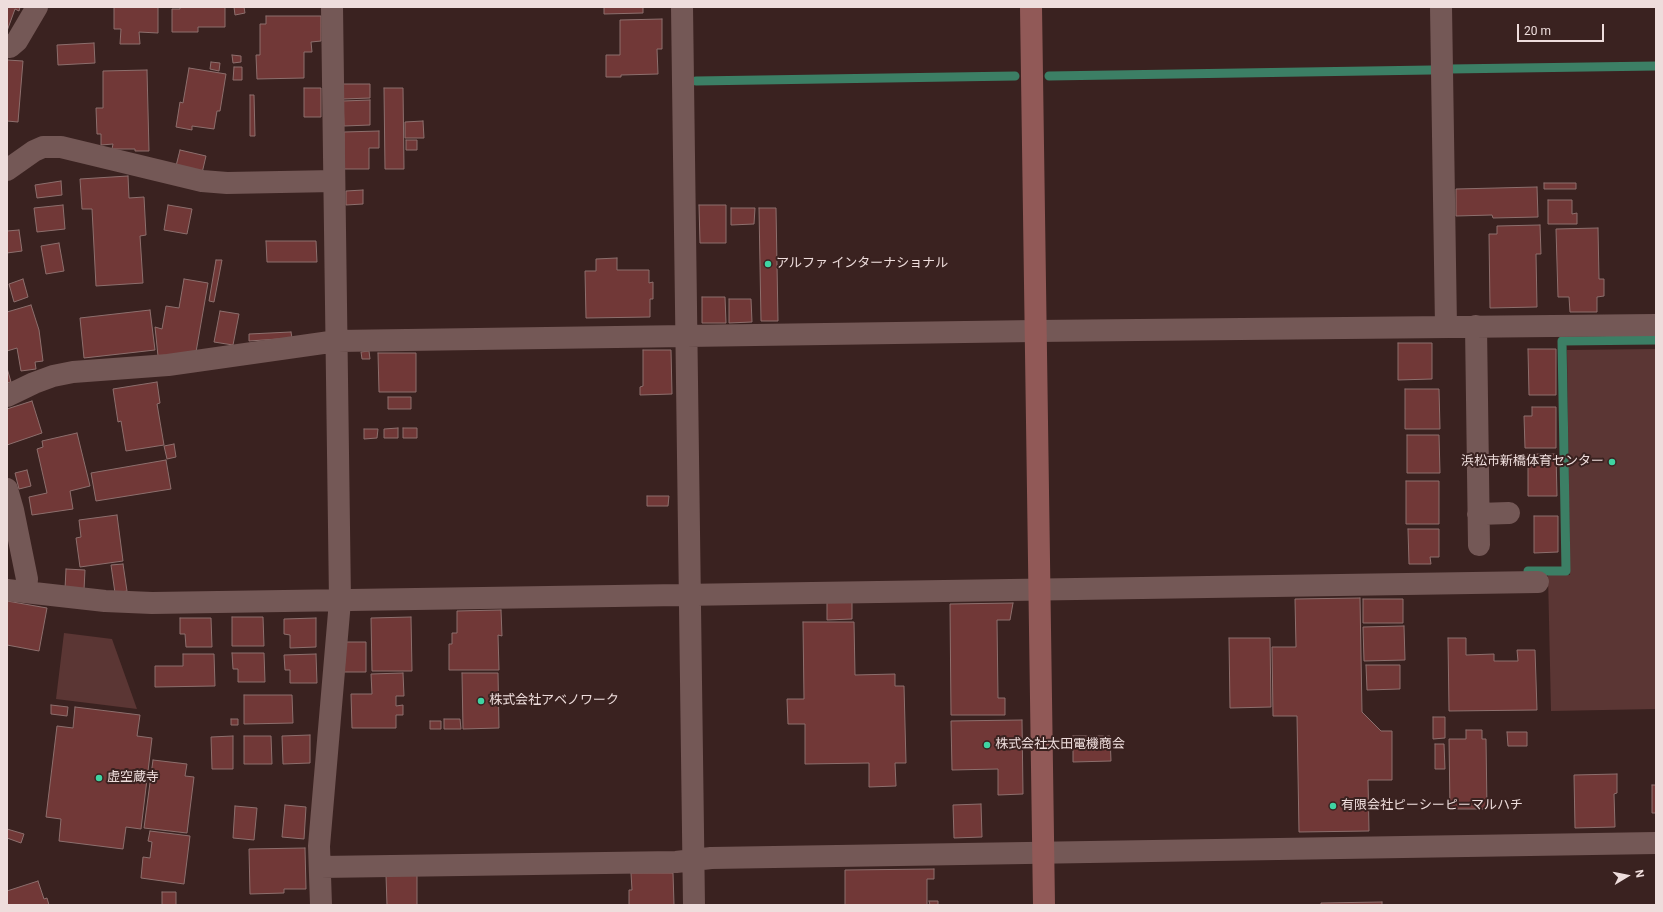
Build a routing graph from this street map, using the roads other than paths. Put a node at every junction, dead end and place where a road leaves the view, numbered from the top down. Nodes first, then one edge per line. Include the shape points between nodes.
1 (37, 7) edge
2 (332, 7) edge
3 (682, 7) edge
4 (1031, 7) edge
5 (1441, 7) edge
6 (7, 47) edge
7 (7, 170) edge
8 (334, 181) junction
9 (1656, 325) edge
10 (1476, 326) junction
11 (1446, 327) junction
12 (1035, 330) junction
13 (686, 336) junction
14 (337, 341) junction
15 (7, 396) edge
16 (7, 489) edge
17 (1509, 513) dead end
18 (1478, 514) junction
19 (1479, 545) dead end
20 (1538, 582) dead end
21 (1040, 590) junction
22 (16, 591) edge
23 (690, 595) junction
24 (340, 601) junction
25 (1656, 843) edge
26 (1043, 852) junction
27 (694, 860) junction
28 (320, 867) junction
29 (321, 905) edge
30 (694, 905) edge
31 (1044, 905) edge

1 - 6 street via 16,40
2 - 8 street
3 - 13 street
4 - 12 street
5 - 11 street
7 - 8 street via 34,151 61,147 202,181
8 - 14 street
9 - 10 street
10 - 11 street
10 - 18 street
11 - 12 street
12 - 13 street
12 - 21 street
13 - 14 street
13 - 23 street
14 - 15 street via 168,365 73,372 53,376
14 - 24 street
16 - 22 street via 27,579
17 - 18 street
18 - 19 street
20 - 21 street
21 - 23 street
21 - 26 street
22 - 24 street via 152,604
23 - 24 street
23 - 27 street
24 - 28 street via 319,846
25 - 26 street
26 - 27 street
26 - 31 street
27 - 28 street
27 - 30 street
28 - 29 street

